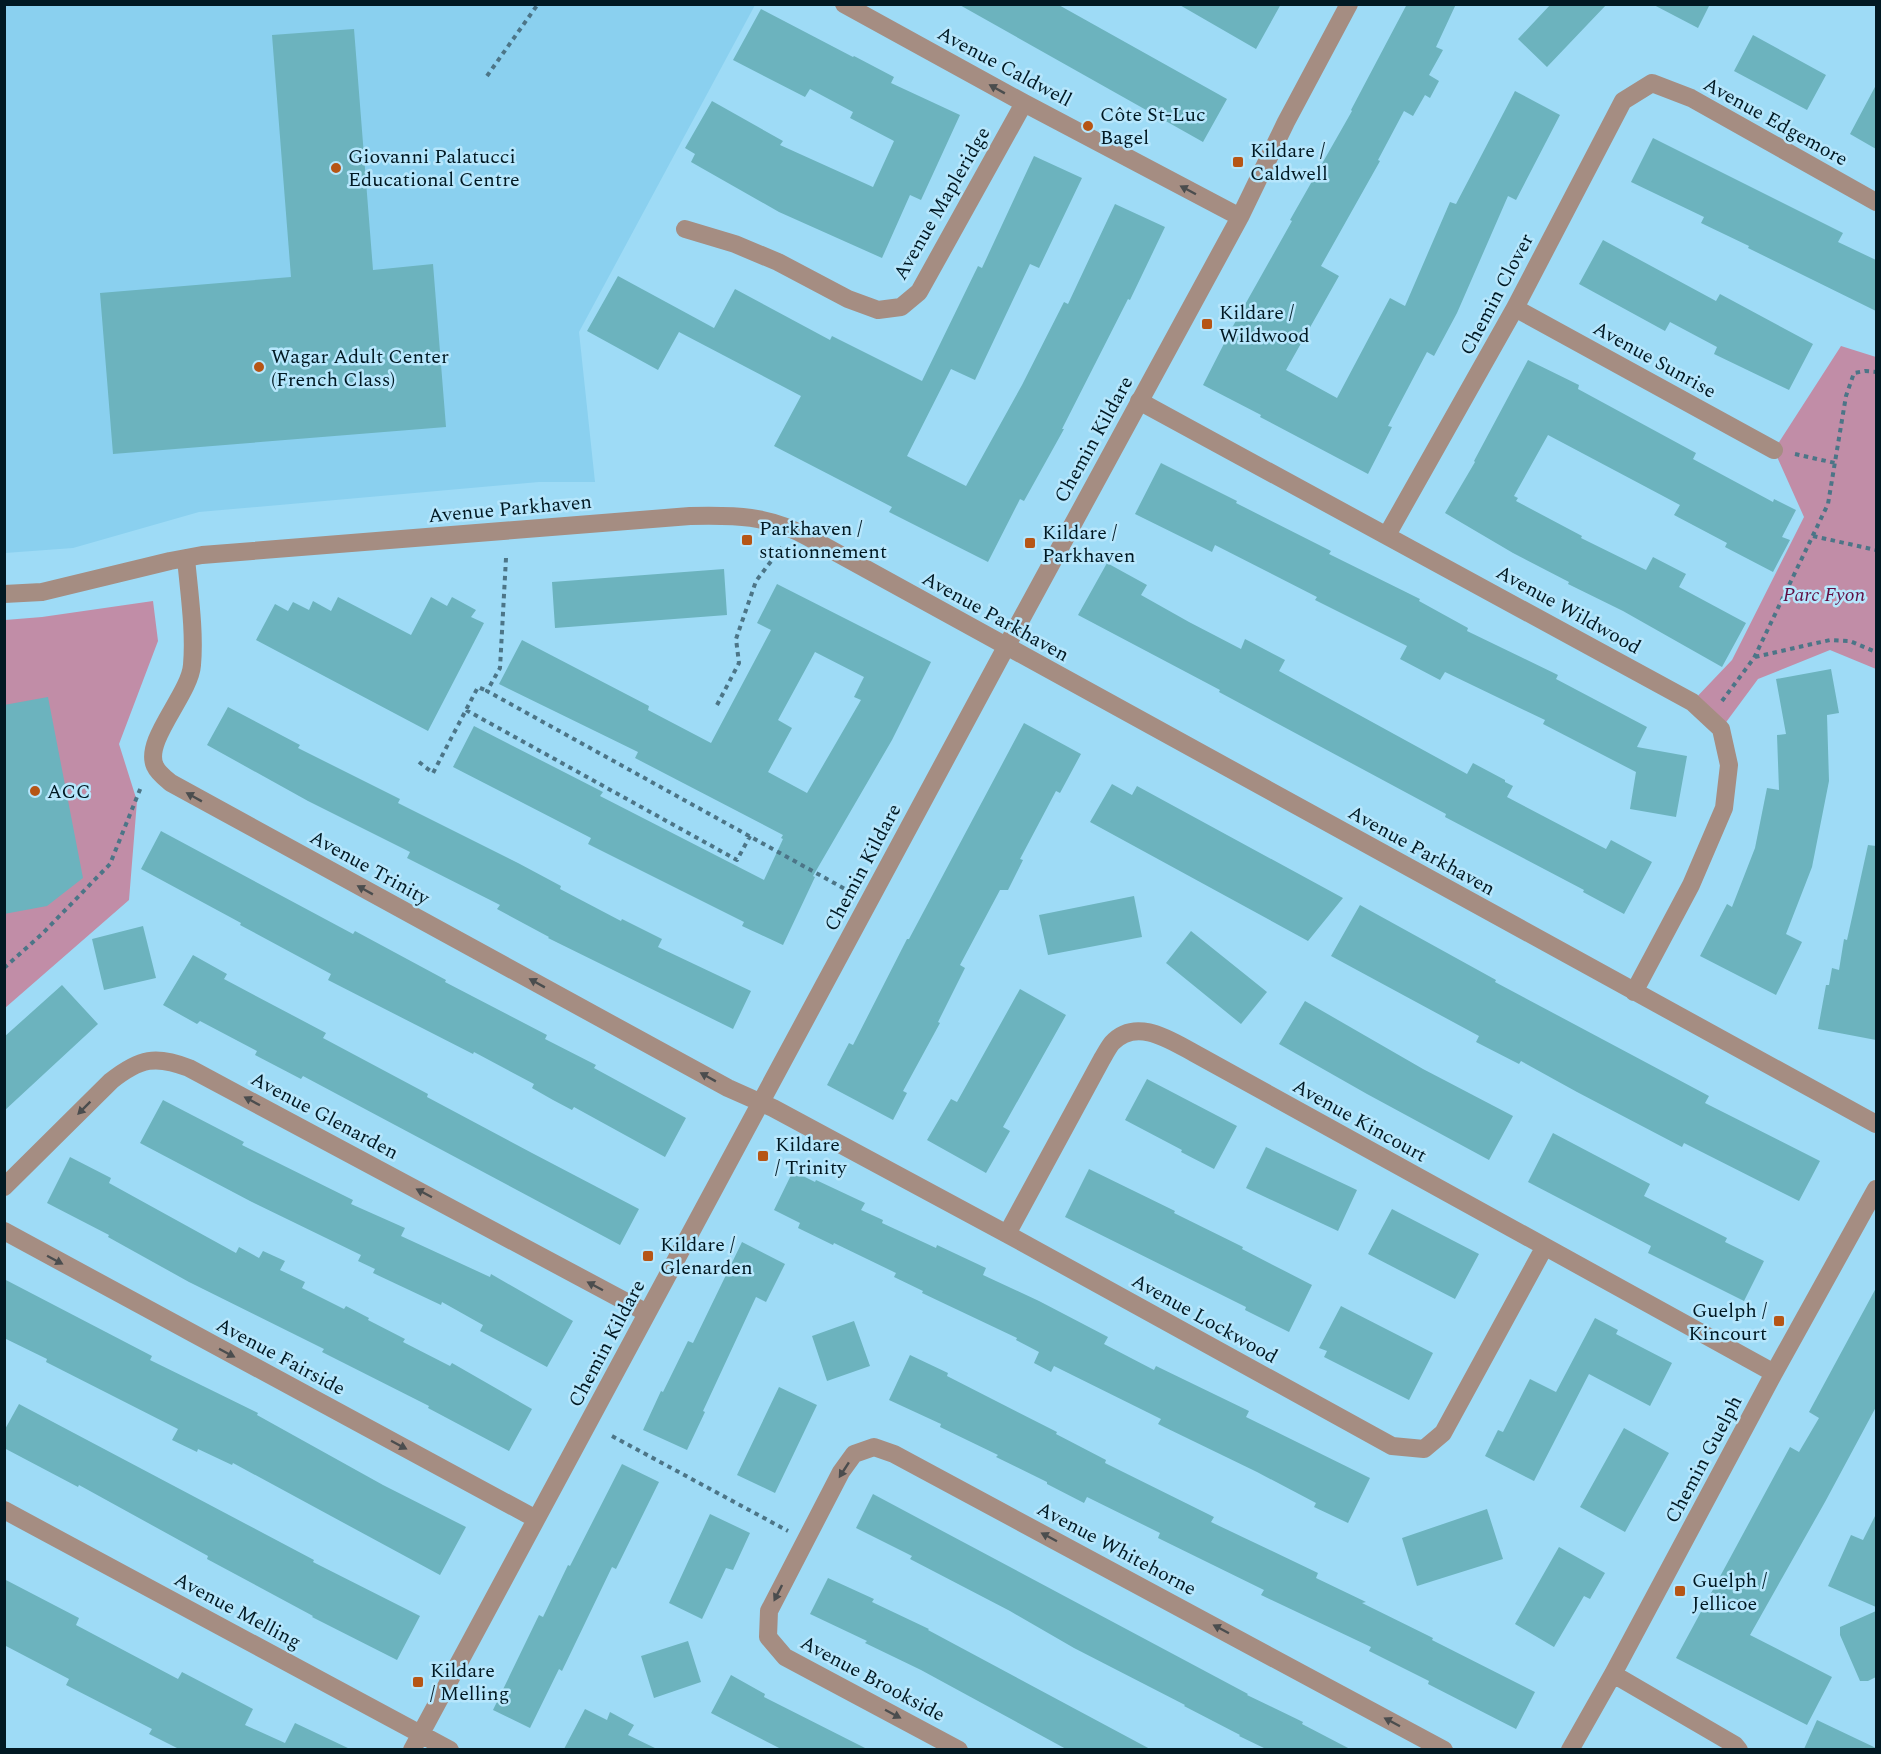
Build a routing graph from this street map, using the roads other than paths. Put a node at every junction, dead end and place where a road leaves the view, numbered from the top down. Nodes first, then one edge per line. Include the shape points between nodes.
1 (844, 4) edge
2 (1349, 4) edge
3 (1652, 83) joint
4 (1024, 103) junction
5 (1876, 202) edge
6 (1240, 217) junction
7 (685, 229) dead end
8 (1515, 308) junction
9 (1139, 401) junction
10 (1774, 450) road end
11 (1387, 535) junction
12 (186, 558) junction
13 (4, 594) edge
14 (1006, 647) junction
15 (1634, 992) junction
16 (760, 1102) junction
17 (1876, 1124) edge
18 (4, 1186) edge
19 (1876, 1190) edge
20 (4, 1231) edge
21 (1007, 1234) junction
22 (1544, 1248) junction
23 (647, 1313) junction
24 (1774, 1373) junction
25 (4, 1510) edge
26 (536, 1519) junction
27 (796, 1536) joint
28 (1613, 1674) junction
29 (416, 1741) edge
30 (450, 1749) edge
31 (959, 1749) edge
32 (1444, 1749) edge
33 (1570, 1749) edge
34 (1738, 1749) edge

4 -> 1 street, Avenue Caldwell
2 - 6 street, Chemin Kildare
3 - 5 street, Avenue Edgemore via 1691,98
3 - 8 street, Chemin Clover via 1623,101
6 -> 4 street, Avenue Caldwell
4 - 7 street, Avenue Mapleridge via 919,292 901,307 878,310 848,299 778,262
6 - 9 street, Chemin Kildare
8 - 10 street, Avenue Sunrise
8 - 11 street, Chemin Clover
9 - 11 street, Avenue Wildwood
9 - 14 street, Chemin Kildare
11 - 15 street, Avenue Wildwood via 1692,702 1721,729 1730,765 1724,808 1691,885
12 - 13 street, Avenue Parkhaven via 42,592
12 - 14 street, Avenue Parkhaven via 690,516 751,517 795,530
16 -> 12 street, Avenue Trinity via 728,1088 163,777 153,760 155,743 186,686 192,664
14 - 15 street, Avenue Parkhaven
14 - 16 street, Chemin Kildare
15 - 17 street, Avenue Parkhaven
16 - 21 street, Avenue Lockwood
16 - 23 street, Chemin Kildare
23 -> 18 street, Avenue Glenarden via 168,1060 128,1068 111,1081
19 - 24 street, Chemin Guelph
20 -> 26 street, Avenue Fairside
21 - 22 street, Avenue Lockwood via 1392,1446 1424,1449 1443,1433
21 - 22 street, Avenue Kincourt via 1113,1042 1143,1031 1176,1044
22 - 24 street, Avenue Kincourt
23 - 26 street, Chemin Kildare
24 - 28 street, Chemin Guelph
25 - 29 street, Avenue Melling
26 - 29 street, Chemin Kildare
27 -> 31 street, Avenue Brookside via 769,1611 768,1637 785,1657
32 -> 27 street, Avenue Whitehorne via 894,1454 874,1447 854,1454
28 - 33 street, Chemin Guelph
28 - 34 street
29 - 30 street, Avenue Melling

